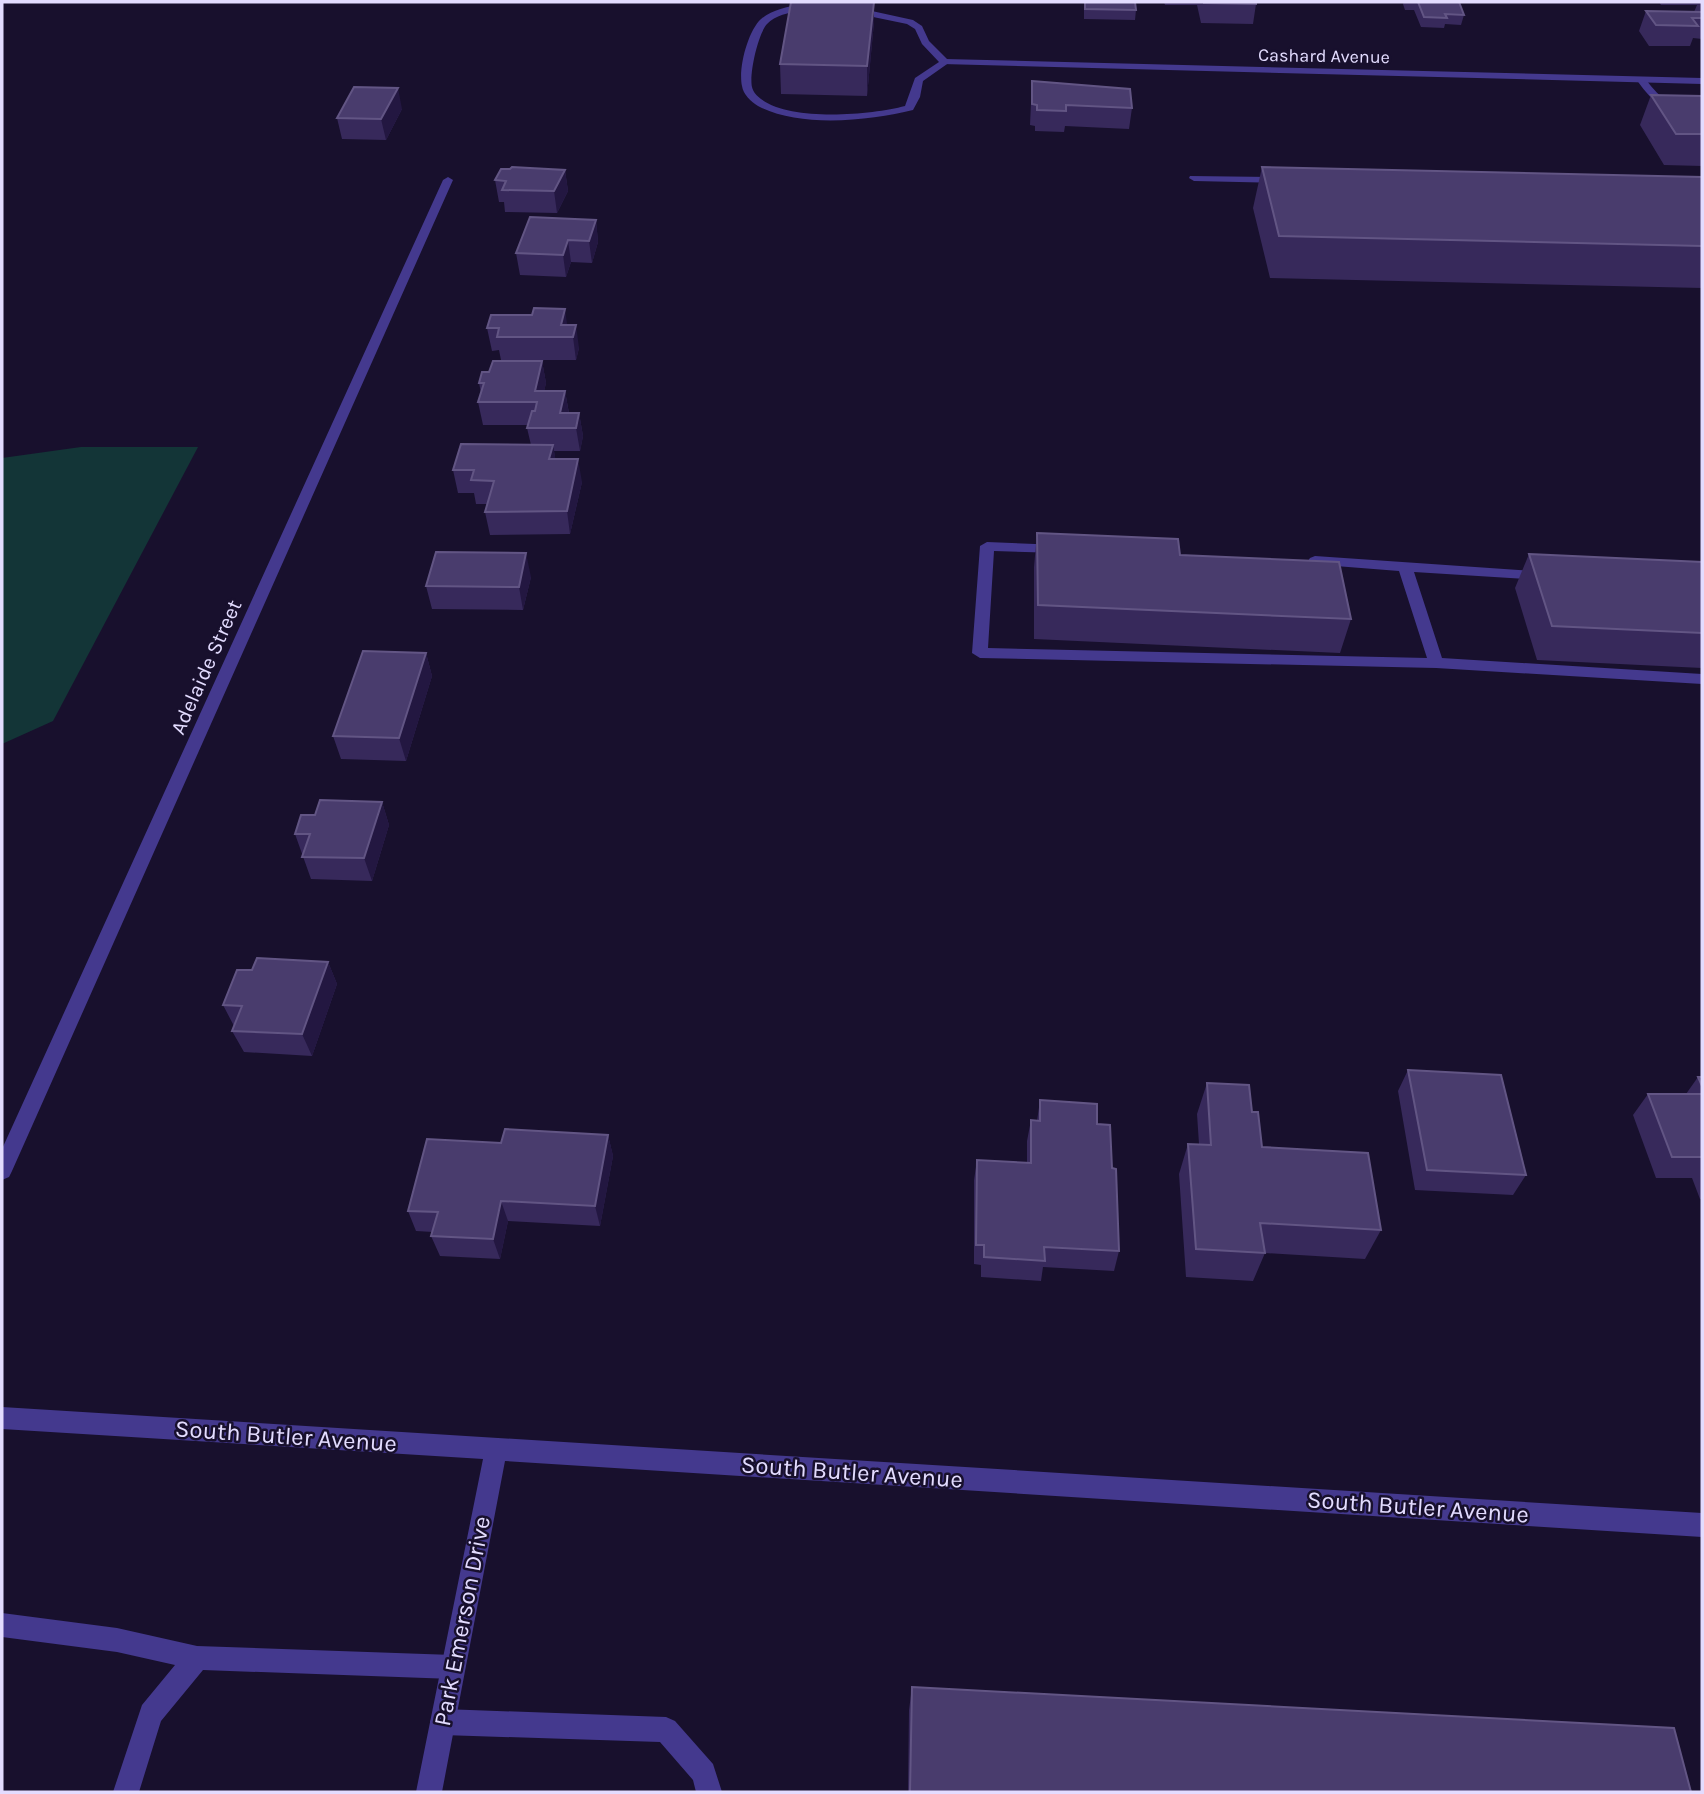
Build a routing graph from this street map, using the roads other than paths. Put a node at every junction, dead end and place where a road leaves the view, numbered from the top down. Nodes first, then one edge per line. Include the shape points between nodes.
1 (945, 62) junction
2 (1641, 79) junction
3 (1702, 81) edge
4 (1702, 109) edge
5 (1194, 178) dead end
6 (448, 180) dead end
7 (1290, 180) edge
8 (1070, 550) edge
9 (1305, 561) edge
10 (1405, 566) junction
11 (1554, 576) edge
12 (1436, 663) junction
13 (1702, 679) edge
14 (2, 1171) edge
15 (2, 1418) edge
16 (496, 1449) junction
17 (1702, 1525) edge
18 (2, 1625) edge
19 (197, 1658) junction
20 (453, 1667) junction
21 (443, 1722) junction
22 (127, 1792) edge
23 (429, 1792) edge
24 (709, 1792) edge

1 - 1 street via 918,80 909,108 895,114 783,111 759,103 746,84 761,23 801,7 849,9 910,22
1 - 2 street, Cashard Avenue
2 - 3 street, Cashard Avenue
2 - 4 street via 1660,104
5 - 7 street
6 - 14 street, Adelaide Street
8 - 12 street via 987,546 980,653
9 - 10 street
10 - 11 street
10 - 12 street
12 - 13 street
15 - 16 street, South Butler Avenue
16 - 17 street, South Butler Avenue
16 - 20 street, Park Emerson Drive
18 - 19 street via 117,1640
19 - 20 street
19 - 22 street via 151,1714
20 - 21 street, Park Emerson Drive
21 - 23 street, Park Emerson Drive
21 - 24 street via 666,1730 704,1773

